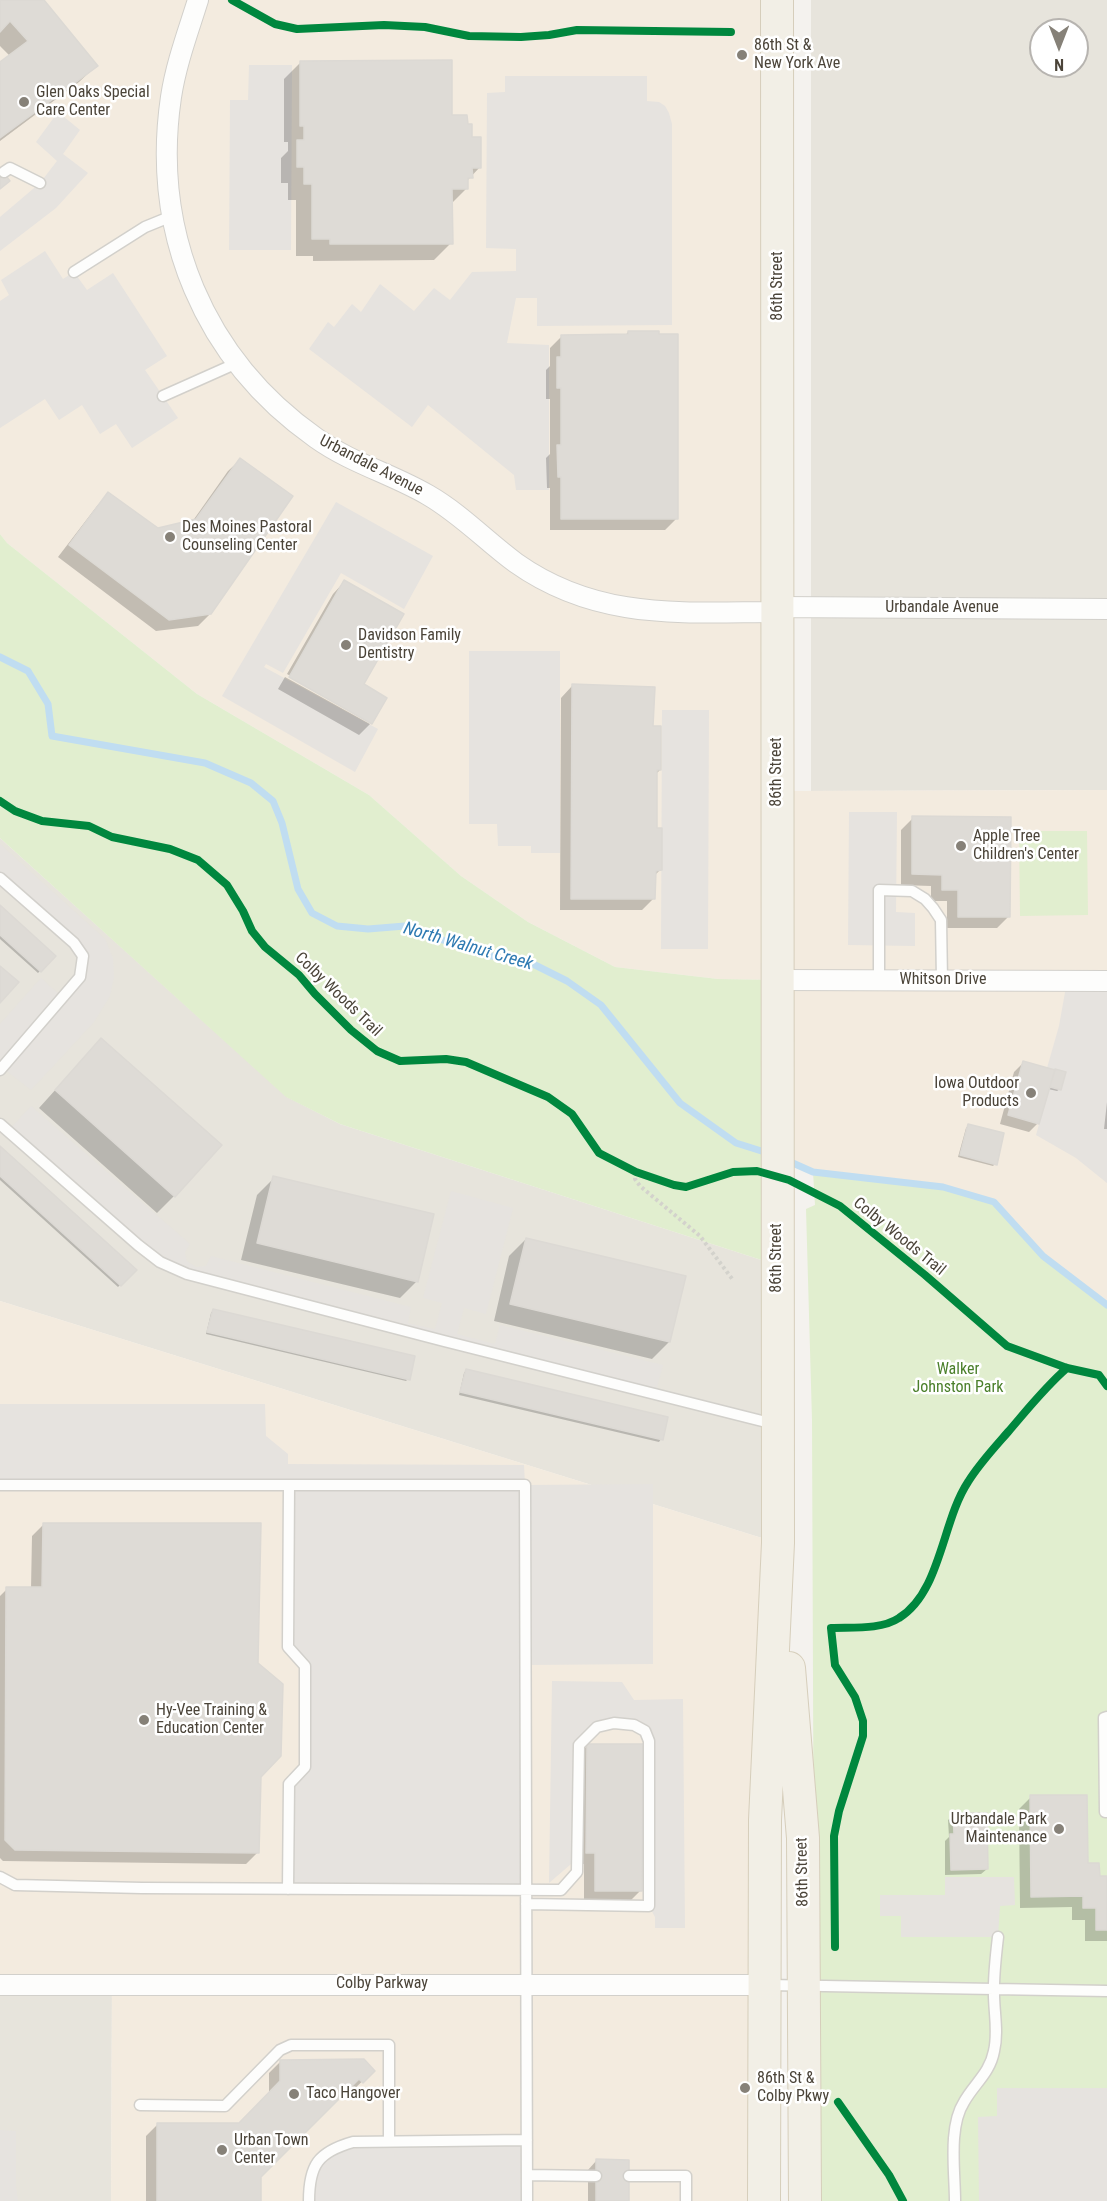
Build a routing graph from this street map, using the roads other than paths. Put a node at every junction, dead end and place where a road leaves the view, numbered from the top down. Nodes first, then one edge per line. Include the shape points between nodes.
1 (198, 0) edge
2 (777, 0) edge
3 (4, 172) dead end
4 (40, 183) dead end
5 (172, 216) junction
6 (74, 272) dead end
7 (237, 363) junction
8 (163, 396) dead end
9 (777, 609) junction
10 (1107, 609) edge
11 (0, 878) edge
12 (778, 980) junction
13 (879, 980) junction
14 (942, 980) junction
15 (1107, 981) edge
16 (0, 1070) edge
17 (0, 1124) edge
18 (777, 1424) junction
19 (0, 1485) edge
20 (289, 1485) junction
21 (778, 1543) junction
22 (1107, 1718) edge
23 (1107, 1812) edge
24 (0, 1877) edge
25 (288, 1889) junction
26 (526, 1890) junction
27 (526, 1904) junction
28 (998, 1937) dead end
29 (526, 1984) junction
30 (0, 1985) edge
31 (764, 1985) junction
32 (804, 1986) junction
33 (994, 1989) junction
34 (1107, 1991) edge
35 (140, 2105) dead end
36 (527, 2140) junction
37 (388, 2141) junction
38 (527, 2175) junction
39 (596, 2176) dead end
40 (629, 2176) dead end
41 (309, 2201) edge
42 (527, 2201) edge
43 (686, 2201) edge
44 (764, 2201) edge
45 (806, 2201) edge
46 (955, 2201) edge

1 - 5 street, Urbandale Avenue via 171,94 167,180
2 - 9 main road, 86th Street
3 - 4 lane via 10,168
5 - 6 lane via 146,227
5 - 7 street, Urbandale Avenue via 186,271
7 - 8 lane
7 - 9 street, Urbandale Avenue via 284,414 318,440 428,495 546,581 616,607 666,612
9 - 10 street, Urbandale Avenue
9 - 12 main road, 86th Street
11 - 16 lane via 74,943 82,956 80,977
12 - 13 street, Whitson Drive
12 - 18 main road, 86th Street
13 - 14 street, Whitson Drive
13 - 14 lane via 879,890 912,891 933,908 941,920
14 - 15 street, Whitson Drive
17 - 18 lane via 138,1245 160,1262 187,1274
18 - 21 main road, 86th Street
19 - 20 lane
20 - 25 lane via 288,1647 305,1666 305,1767 289,1784
20 - 26 lane via 525,1485
21 - 31 main road, 86th Street via 765,1820
21 - 32 main road, 86th Street via 803,1838
22 - 23 lane
24 - 25 lane via 15,1885
25 - 26 lane
26 - 27 lane
26 - 27 lane via 561,1890 578,1872 579,1745 597,1726 634,1725 645,1731 649,1741 649,1906
27 - 29 lane
28 - 33 lane
29 - 30 street, Colby Parkway
29 - 31 street, Colby Parkway
29 - 36 lane
31 - 32 lane
31 - 44 main road, 86th Street
32 - 33 lane
32 - 45 main road, 86th Street
33 - 34 lane
33 - 46 lane via 994,2054 983,2078 963,2102 954,2129
35 - 37 lane via 225,2106 280,2050 291,2045 389,2045
36 - 37 lane
36 - 38 lane
37 - 41 lane via 353,2142 332,2148 309,2178
38 - 39 lane
38 - 42 lane
40 - 43 lane via 686,2176

